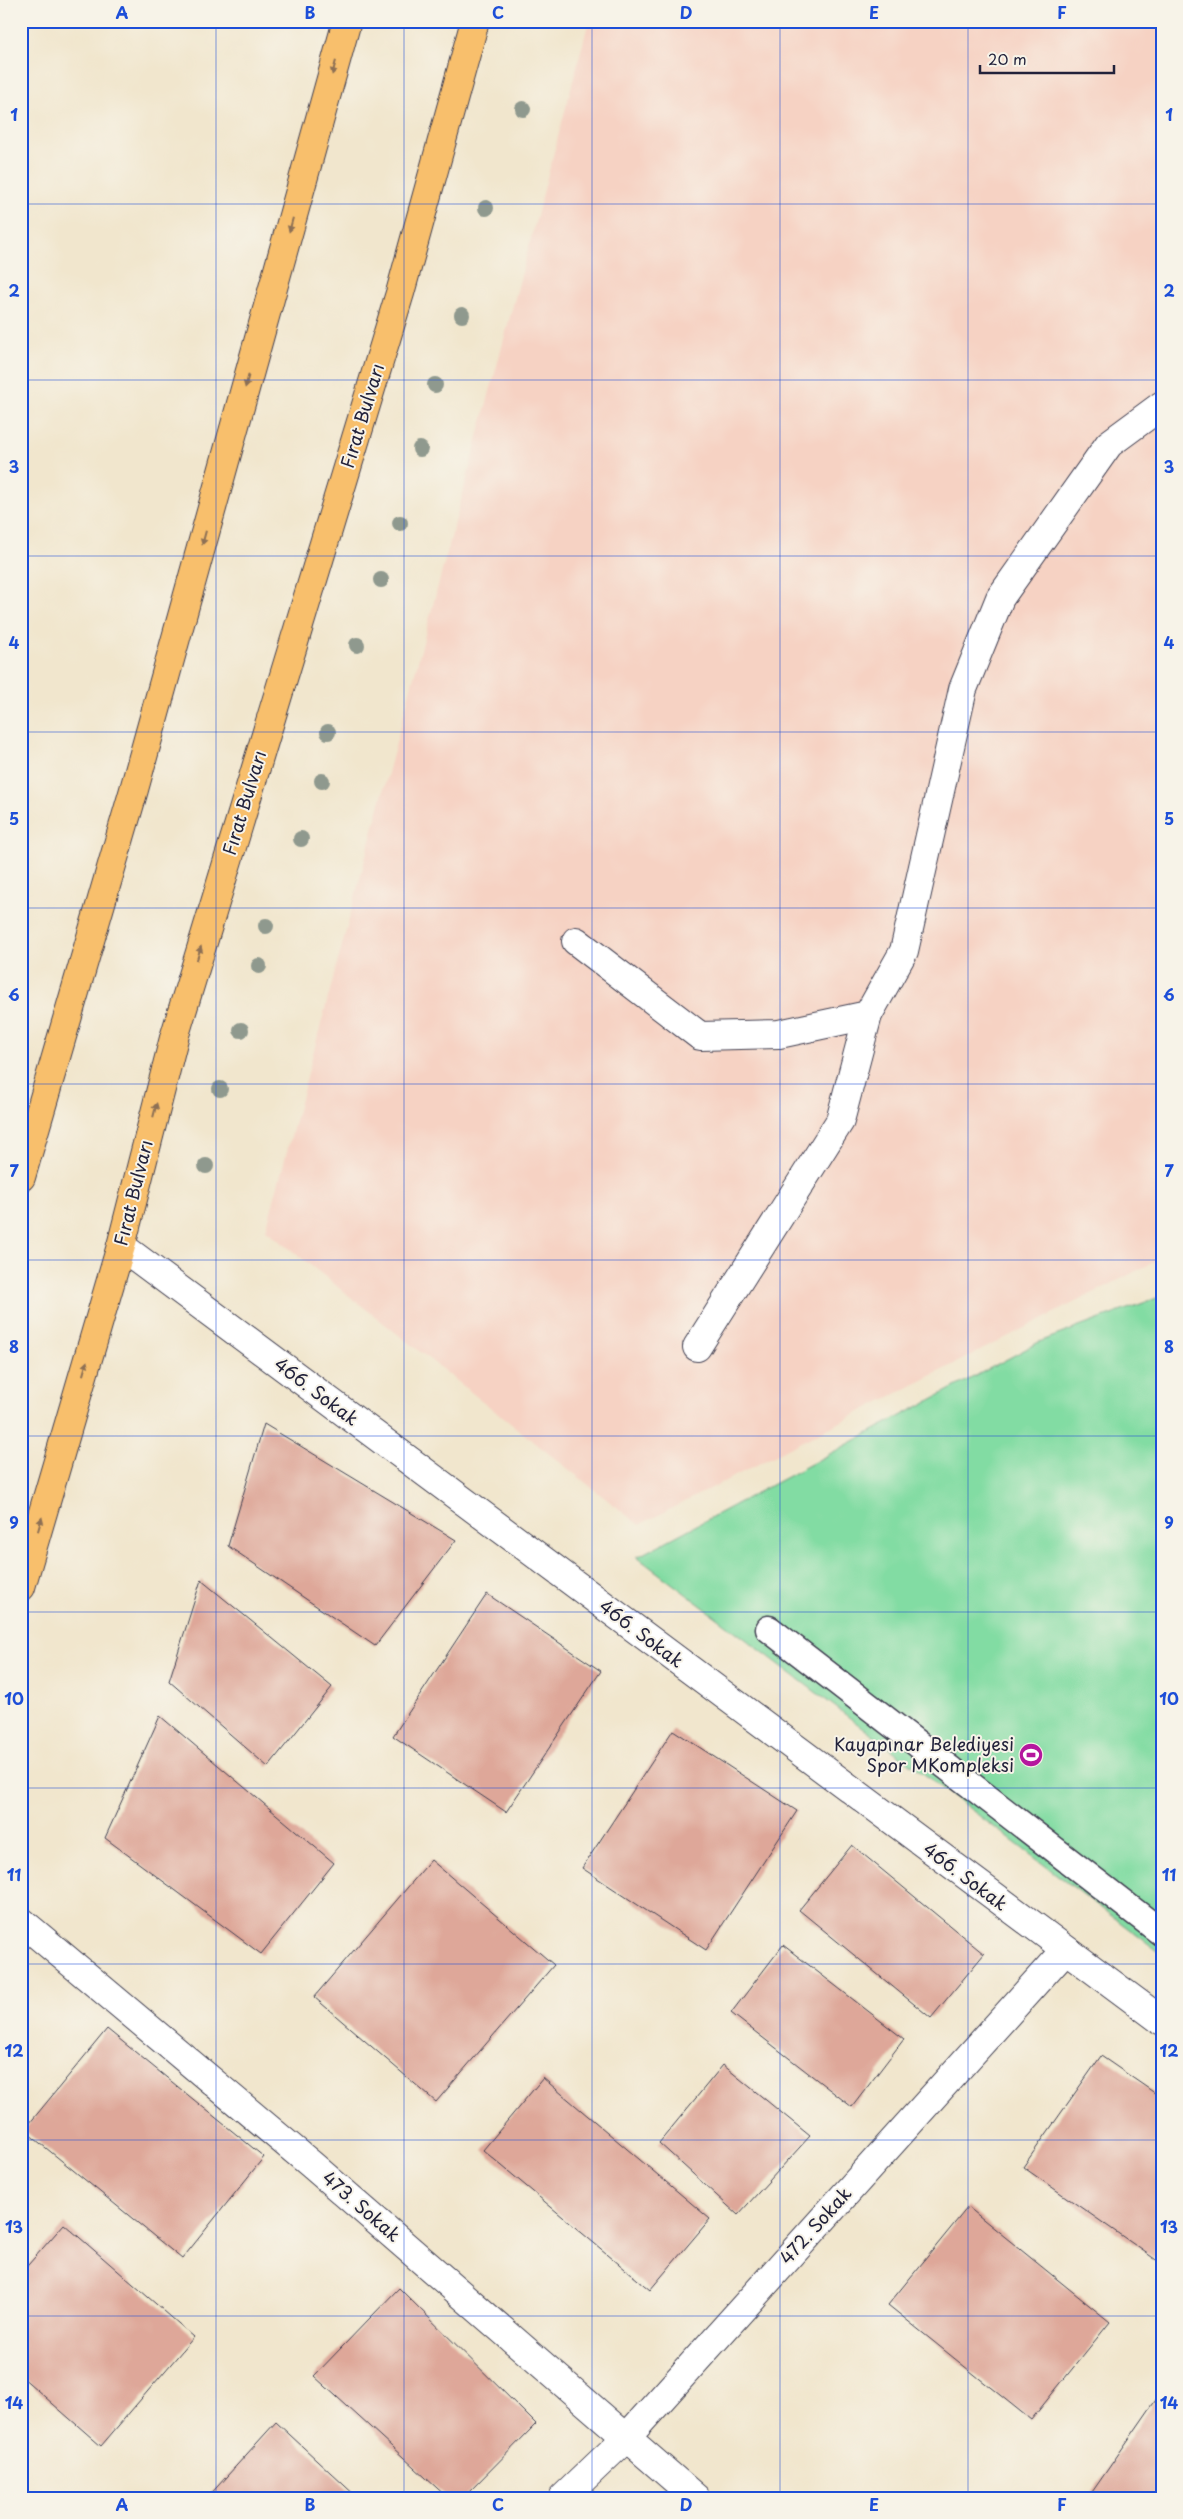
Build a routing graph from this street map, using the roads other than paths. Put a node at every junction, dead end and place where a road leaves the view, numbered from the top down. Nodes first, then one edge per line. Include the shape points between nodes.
1 (347, 21) edge
2 (475, 21) edge
3 (1162, 405) edge
4 (576, 941) dead end
5 (868, 1015) junction
6 (21, 1177) edge
7 (121, 1246) junction
8 (698, 1348) dead end
9 (21, 1587) edge
10 (769, 1629) dead end
11 (21, 1921) edge
12 (1162, 1933) edge
13 (1064, 1951) junction
14 (1162, 2021) edge
15 (627, 2437) junction
16 (564, 2498) edge
17 (696, 2498) edge

1 -> 6 main road via 133,794
7 -> 2 main road, Fırat Bulvarı via 174,1038 400,293
3 - 5 street via 1109,444 1000,598 963,689 904,951
4 - 5 street via 700,1036 779,1034
5 - 8 street via 840,1121
9 -> 7 main road, Fırat Bulvarı
7 - 13 street, 466. Sokak
10 - 12 lane
11 - 15 street, 473. Sokak via 304,2158
13 - 14 street, 466. Sokak
13 - 15 street, 472. Sokak
15 - 16 street, 472. Sokak
15 - 17 street, 473. Sokak

